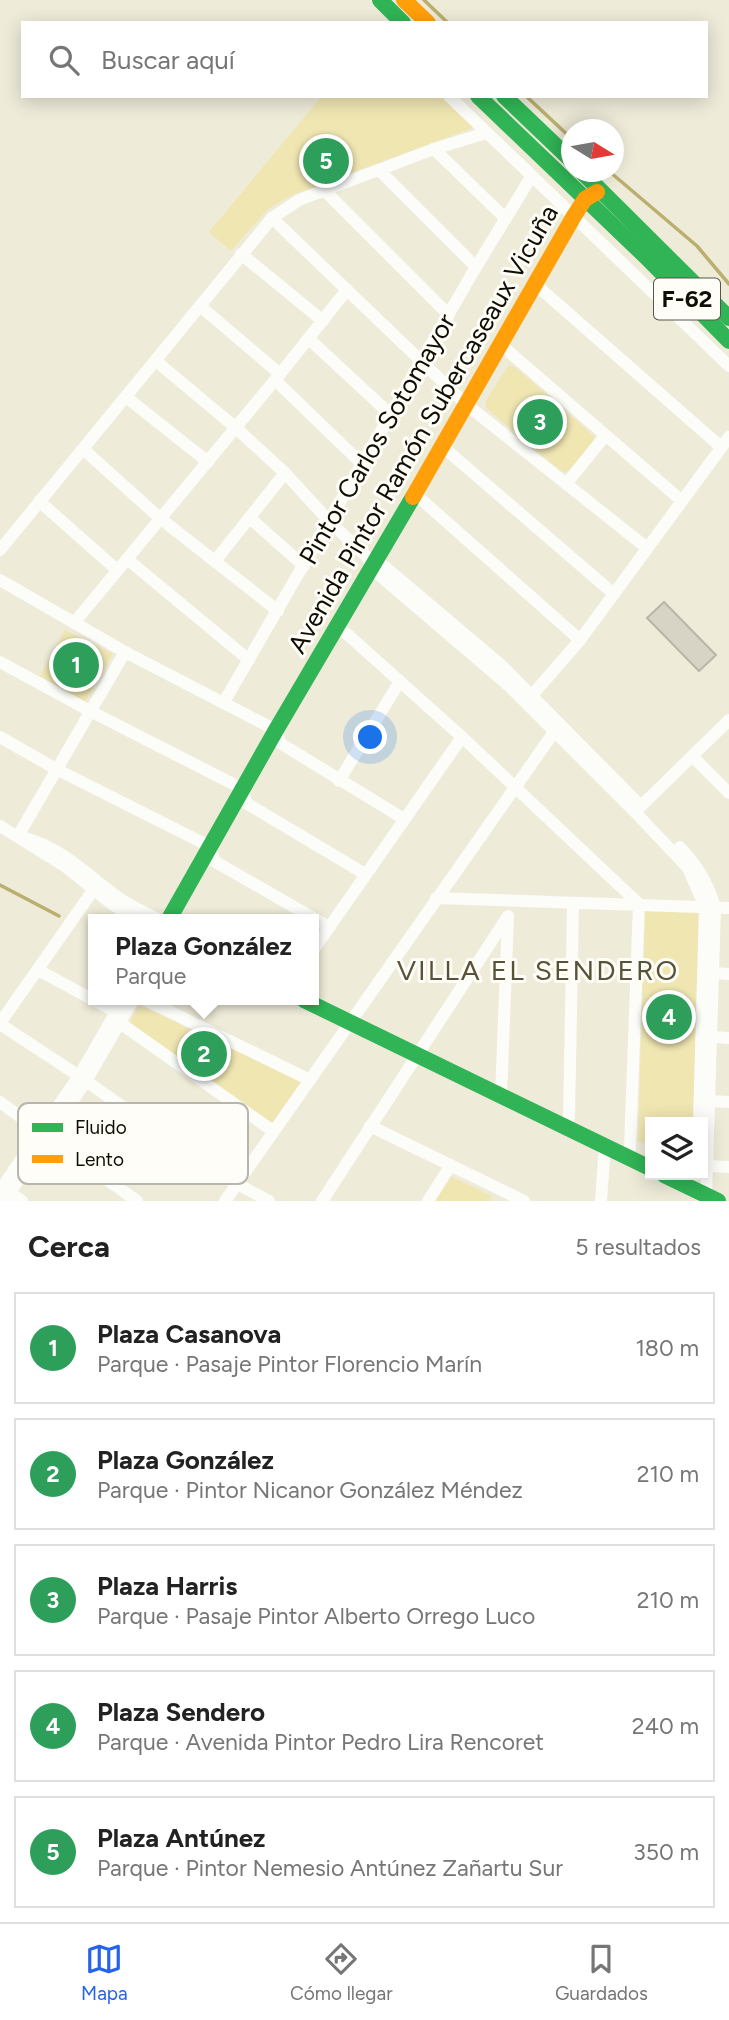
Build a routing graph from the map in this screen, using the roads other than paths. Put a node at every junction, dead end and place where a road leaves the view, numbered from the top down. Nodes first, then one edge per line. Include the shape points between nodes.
1 (380, 0) edge
2 (404, 0) edge
3 (398, 18) edge
4 (426, 21) edge
5 (451, 98) edge
6 (480, 98) edge
7 (506, 98) edge
8 (486, 133) junction
9 (434, 149) junction
10 (561, 150) edge
11 (379, 170) junction
12 (531, 177) junction
13 (593, 182) edge
14 (324, 190) junction
15 (601, 190) junction
16 (589, 203) junction
17 (505, 218) junction
18 (272, 219) junction
19 (578, 220) junction
20 (242, 254) junction
21 (476, 267) junction
22 (539, 287) junction
23 (346, 291) junction
24 (200, 306) junction
25 (449, 315) junction
26 (729, 318) edge
27 (323, 321) junction
28 (309, 339) junction
29 (729, 341) edge
30 (505, 347) junction
31 (156, 361) junction
32 (422, 363) junction
33 (729, 366) edge
34 (278, 377) junction
35 (126, 397) junction
36 (470, 408) junction
37 (391, 415) junction
38 (235, 427) junction
39 (605, 436) junction
40 (725, 442) edge
41 (83, 449) junction
42 (446, 450) junction
43 (208, 461) junction
44 (362, 464) junction
45 (285, 473) junction
46 (566, 484) junction
47 (418, 498) junction
48 (39, 501) junction
49 (682, 501) junction
50 (161, 519) junction
51 (251, 519) junction
52 (328, 520) junction
53 (647, 548) junction
54 (0, 550) edge
55 (127, 559) junction
56 (215, 561) junction
57 (304, 566) junction
58 (376, 566) junction
59 (117, 570) junction
60 (0, 580) edge
61 (614, 594) junction
62 (278, 611) junction
63 (74, 623) junction
64 (342, 629) junction
65 (580, 640) junction
66 (125, 652) junction
67 (248, 660) junction
68 (0, 662) edge
69 (400, 681) junction
70 (529, 698) junction
71 (225, 702) junction
72 (90, 711) junction
73 (729, 720) edge
74 (554, 732) junction
75 (0, 737) edge
76 (278, 737) junction
77 (462, 737) junction
78 (692, 756) junction
79 (57, 769) junction
80 (339, 781) junction
81 (514, 788) junction
82 (729, 793) edge
83 (244, 796) junction
84 (638, 809) junction
85 (404, 820) junction
86 (0, 826) edge
87 (18, 836) junction
88 (213, 854) junction
89 (365, 874) junction
90 (94, 889) junction
91 (436, 898) junction
92 (509, 900) junction
93 (573, 903) junction
94 (639, 904) junction
95 (710, 907) junction
96 (729, 908) edge
97 (129, 914) edge
98 (148, 914) edge
99 (172, 914) edge
100 (183, 914) edge
101 (308, 914) edge
102 (508, 916) junction
103 (319, 921) edge
104 (329, 927) junction
105 (319, 941) edge
106 (38, 970) junction
107 (713, 973) junction
108 (729, 974) edge
109 (88, 999) edge
110 (319, 999) edge
111 (98, 1005) edge
112 (122, 1005) edge
113 (129, 1005) edge
114 (156, 1005) edge
115 (316, 1005) edge
116 (118, 1017) junction
117 (353, 1020) junction
118 (0, 1024) edge
119 (713, 1037) junction
120 (729, 1038) edge
121 (419, 1050) junction
122 (83, 1078) junction
123 (310, 1080) junction
124 (502, 1091) junction
125 (709, 1101) junction
126 (0, 1102) edge
127 (729, 1102) edge
128 (66, 1103) edge
129 (118, 1103) edge
130 (235, 1103) edge
131 (248, 1113) edge
132 (18, 1116) edge
133 (699, 1117) edge
134 (569, 1118) junction
135 (370, 1126) junction
136 (273, 1131) junction
137 (605, 1146) junction
138 (630, 1148) junction
139 (645, 1156) edge
140 (451, 1166) junction
141 (645, 1166) edge
142 (729, 1167) edge
143 (248, 1168) edge
144 (18, 1171) edge
145 (680, 1180) edge
146 (113, 1184) edge
147 (237, 1185) joint
148 (702, 1187) edge
149 (3, 1191) edge
150 (498, 1196) edge
151 (729, 1196) edge
152 (22, 1201) edge
153 (137, 1201) edge
154 (225, 1201) edge
155 (270, 1201) edge
156 (321, 1201) edge
157 (428, 1201) edge
158 (524, 1201) edge
159 (601, 1201) edge

1 - 3 street
2 - 4 street
5 - 8 street
6 - 16 street, F-62
7 - 10 street
8 - 9 street
8 - 12 street
9 - 11 street
9 - 17 street
11 - 14 street
11 - 21 street
12 - 17 street, Pintor Carlos Sotomayor
12 - 19 street
13 - 15 street, F-62
14 - 18 street
14 - 25 street
15 - 16 street, Avenida Pintor Ramón Subercaseaux Vicuña
15 - 26 street, F-62
16 - 19 street, Avenida Pintor Ramón Subercaseaux Vicuña
16 - 29 street, F-62
17 - 21 street, Pintor Carlos Sotomayor
18 - 20 street
18 - 23 street
19 - 22 street, Avenida Pintor Ramón Subercaseaux Vicuña
19 - 33 street
20 - 24 street
20 - 27 street
21 - 25 street, Pintor Carlos Sotomayor
22 - 30 street, Avenida Pintor Ramón Subercaseaux Vicuña
22 - 40 street
23 - 27 street
23 - 32 street
24 - 31 street
24 - 34 street
25 - 32 street, Pintor Carlos Sotomayor
27 - 28 street
28 - 34 street
28 - 37 street
30 - 36 street, Avenida Pintor Ramón Subercaseaux Vicuña
30 - 39 street
31 - 35 street
31 - 38 street
32 - 36 street
32 - 37 street, Pintor Carlos Sotomayor
34 - 38 street
34 - 44 street
35 - 41 street
35 - 43 street
36 - 42 street, Avenida Pintor Ramón Subercaseaux Vicuña
36 - 46 street
37 - 44 street, Pintor Carlos Sotomayor
38 - 43 street
38 - 45 street
39 - 46 street
39 - 49 street
40 - 49 street
41 - 48 street
41 - 50 street
42 - 47 street, Avenida Pintor Ramón Subercaseaux Vicuña
42 - 61 street
43 - 50 street
44 - 52 street, Pintor Carlos Sotomayor
45 - 51 street
45 - 52 street
46 - 53 street
47 - 58 street, Avenida Pintor Ramón Subercaseaux Vicuña
47 - 65 street
48 - 54 street
48 - 59 street
49 - 53 street
50 - 55 street
50 - 56 street
51 - 56 street
51 - 57 street
52 - 57 street, Pintor Carlos Sotomayor
52 - 58 street
53 - 61 street
55 - 59 street
55 - 67 street
56 - 62 street
57 - 62 street, Pintor Carlos Sotomayor
58 - 64 street, Avenida Pintor Ramón Subercaseaux Vicuña
58 - 70 street
59 - 63 street
60 - 63 street
61 - 65 street
62 - 67 street, Pintor Carlos Sotomayor
63 - 66 street
64 - 69 street
64 - 76 street, Avenida Pintor Ramón Subercaseaux Vicuña
65 - 70 street
66 - 71 street
66 - 72 street
67 - 71 street, Pintor Carlos Sotomayor
68 - 72 street
69 - 77 street
69 - 80 street
70 - 74 street
70 - 84 street
71 - 76 street
72 - 79 street
72 - 83 street
73 - 78 street
74 - 81 street
74 - 84 street
75 - 79 street
76 - 80 street
76 - 83 street, Avenida Pintor Ramón Subercaseaux Vicuña
77 - 81 street
77 - 85 street
78 - 82 street
78 - 84 street
79 - 87 street
79 - 88 street
80 - 85 street
81 - 91 street
81 - 94 street
83 - 88 street, Avenida Pintor Ramón Subercaseaux Vicuña
83 - 89 street
84 - 95 street via 693,861 710,890
85 - 89 street
86 - 87 street
87 - 90 street
87 - 98 street via 69,859 118,898
88 - 99 street, Avenida Pintor Ramón Subercaseaux Vicuña
88 - 100 street, Avenida Pintor Ramón Subercaseaux Vicuña
88 - 101 street
89 - 104 street
90 - 97 street
90 - 106 street
91 - 92 street
91 - 117 street
92 - 93 street
92 - 102 street
93 - 94 street
93 - 134 street
94 - 95 street
94 - 138 street
95 - 96 street
95 - 107 street
95 - 133 street
102 - 121 street
102 - 124 street
103 - 104 street
104 - 105 street
106 - 109 street
106 - 118 street
107 - 108 street
107 - 119 street
110 - 117 street
111 - 116 street
112 - 116 street
113 - 116 street
114 - 123 street
115 - 117 street
116 - 122 street
116 - 130 street
117 - 121 street
117 - 123 street
118 - 122 street
119 - 120 street
119 - 125 street
121 - 124 street
121 - 135 street
122 - 128 street
122 - 129 street
123 - 136 street
124 - 134 street
124 - 137 street
125 - 127 street
125 - 148 street
126 - 132 street
131 - 136 street
134 - 138 street
135 - 140 street
135 - 156 street
136 - 143 street
137 - 141 street
137 - 159 street
138 - 139 street
140 - 150 street
140 - 157 street
142 - 148 street
144 - 149 street
145 - 148 street
146 - 153 street
147 - 154 street
147 - 155 street
148 - 151 street
149 - 152 street
150 - 158 street

